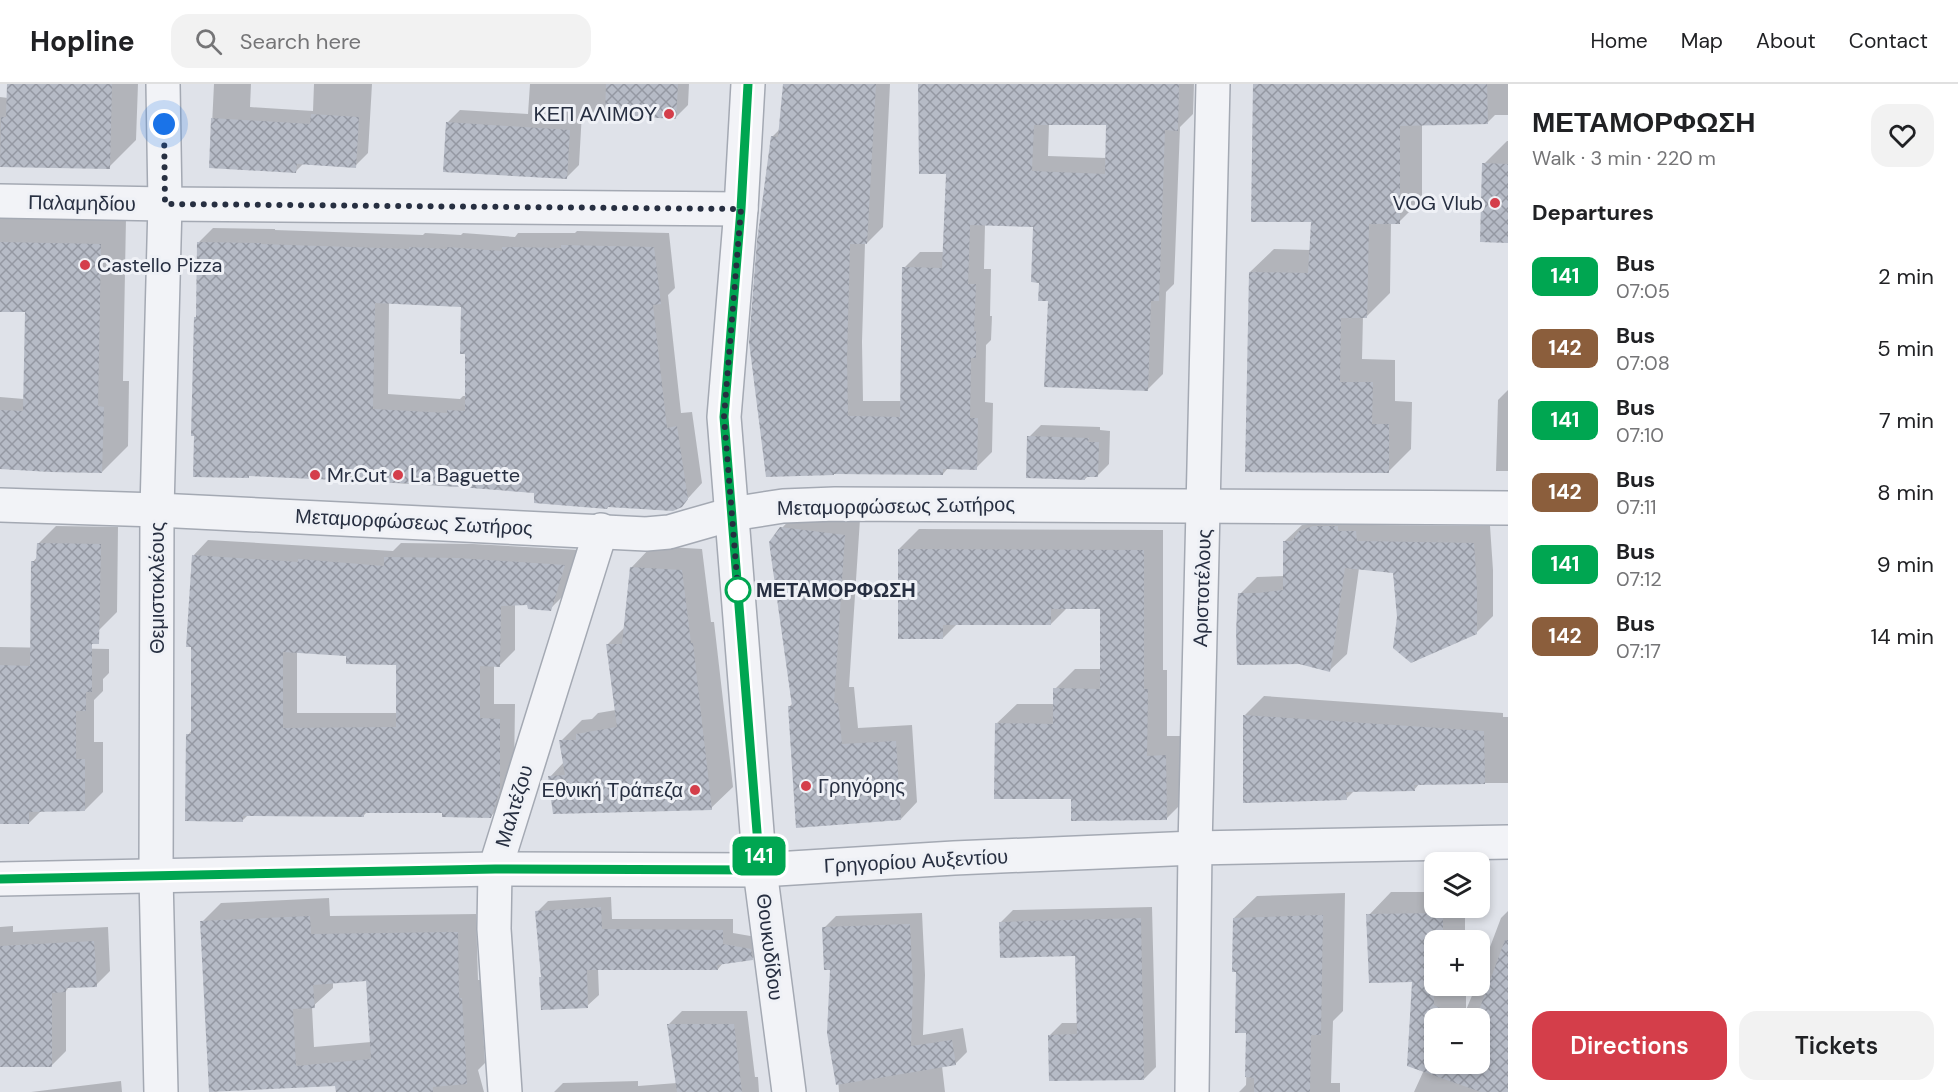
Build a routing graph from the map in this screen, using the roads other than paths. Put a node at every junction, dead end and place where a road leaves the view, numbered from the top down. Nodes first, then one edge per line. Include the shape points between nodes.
1 (163, 84) edge
2 (748, 84) edge
3 (1213, 84) edge
4 (0, 201) edge
5 (165, 204) junction
6 (741, 209) junction
7 (0, 506) edge
8 (1204, 506) junction
9 (1508, 508) edge
10 (158, 510) junction
11 (732, 514) junction
12 (601, 530) junction
13 (1508, 842) edge
14 (1195, 848) junction
15 (495, 869) junction
16 (760, 870) junction
17 (156, 876) junction
18 (0, 879) edge
19 (161, 1092) edge
20 (505, 1092) edge
21 (789, 1092) edge
22 (1192, 1092) edge

1 - 5 street, Θεμιστοκλέους
2 - 6 street, Θουκυδίδου
3 - 8 street, Αριστοτέλους
4 - 5 street, Παλαμηδίου
5 - 6 street, Παλαμηδίου
5 - 10 street, Θεμιστοκλέους
6 - 11 street, Θουκυδίδου via 724,417
7 - 10 street, Μεταμορφώσεως Σωτήρος
8 - 9 street, Μεταμορφώσεως Σωτήρος
8 - 11 street, Μεταμορφώσεως Σωτήρος via 835,504 783,506
8 - 14 street, Αριστοτέλους
10 - 12 street, Μεταμορφώσεως Σωτήρος
10 - 17 street, Θεμιστοκλέους
11 - 12 street, Μεταμορφώσεως Σωτήρος via 669,532
11 - 16 street, Θουκυδίδου
12 - 15 street, Μαλτέζου
13 - 14 street, Γρηγορίου Αυξεντίου
14 - 16 street, Γρηγορίου Αυξεντίου
14 - 22 street, Αριστοτέλους
15 - 16 street, Γρηγορίου Αυξεντίου
15 - 17 street, Γρηγορίου Αυξεντίου
15 - 20 street, Μαλτέζου via 494,929
16 - 21 street, Θουκυδίδου
17 - 18 street, Γρηγορίου Αυξεντίου
17 - 19 street, Θεμιστοκλέους

